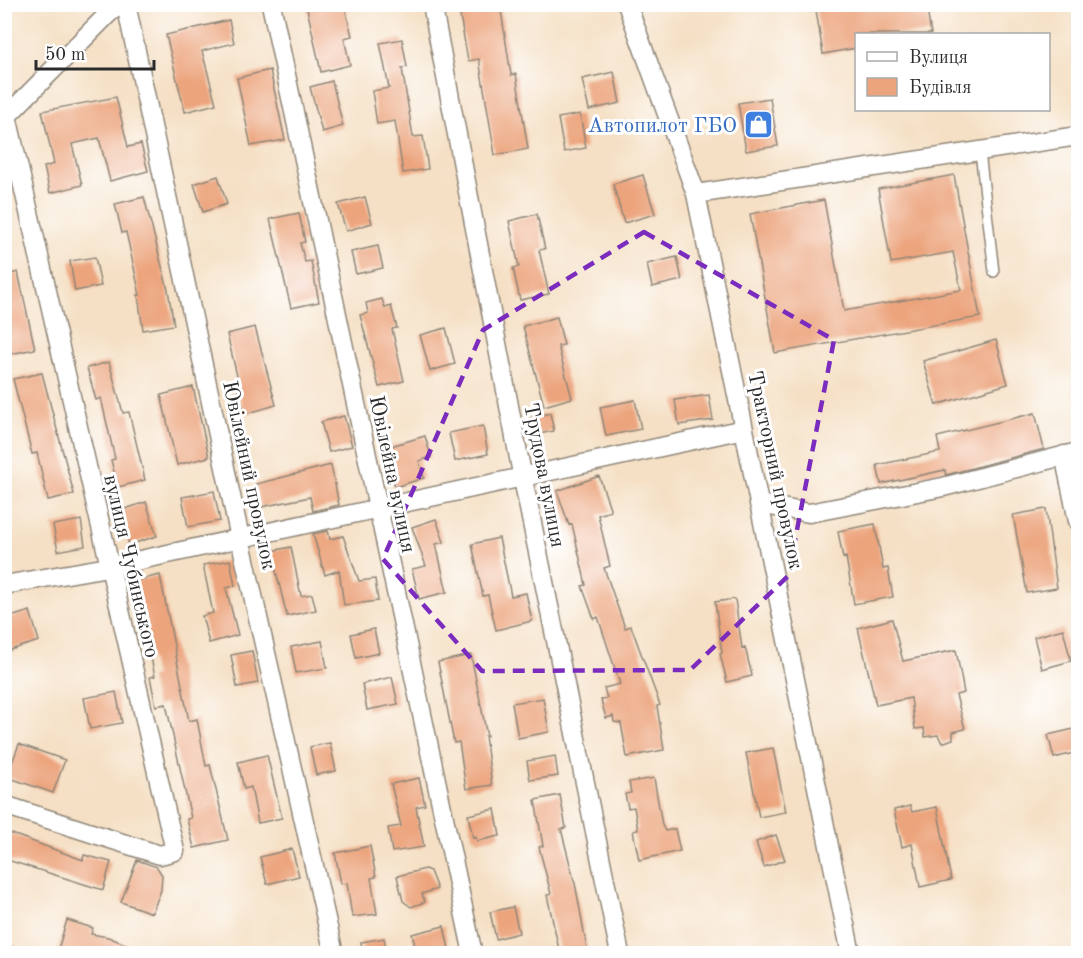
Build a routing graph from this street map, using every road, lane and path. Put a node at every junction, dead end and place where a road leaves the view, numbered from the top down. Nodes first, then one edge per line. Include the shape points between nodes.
1 (118, 4) edge
2 (126, 4) edge
3 (271, 4) edge
4 (432, 4) edge
5 (627, 4) edge
6 (6, 118) edge
7 (1078, 136) edge
8 (980, 152) junction
9 (696, 194) junction
10 (994, 272) dead end
11 (744, 429) junction
12 (1071, 453) edge
13 (523, 478) junction
14 (759, 504) junction
15 (377, 508) junction
16 (1078, 521) edge
17 (240, 538) junction
18 (108, 567) junction
19 (4, 585) edge
20 (4, 805) edge
21 (334, 954) edge
22 (473, 954) edge
23 (620, 954) edge
24 (851, 954) edge

1 - 6 street
2 - 17 street, Ювілейний провулок
3 - 15 street, Ювілейна вулиця
4 - 13 street, Трудова вулиця
5 - 9 street, Тракторний провулок
6 - 18 street, вулиця Чубинського
7 - 8 street
8 - 9 street
8 - 10 lane
9 - 11 street, Тракторний провулок
11 - 13 street
11 - 14 street, Тракторний провулок
12 - 14 street via 943,487 809,513
12 - 16 street
13 - 15 street
13 - 23 street, Трудова вулиця
14 - 24 street, Тракторний провулок
15 - 17 street
15 - 22 street, Ювілейна вулиця
17 - 18 street
17 - 21 street, Ювілейний провулок
18 - 19 street
18 - 20 street, вулиця Чубинського via 175,851 160,855

